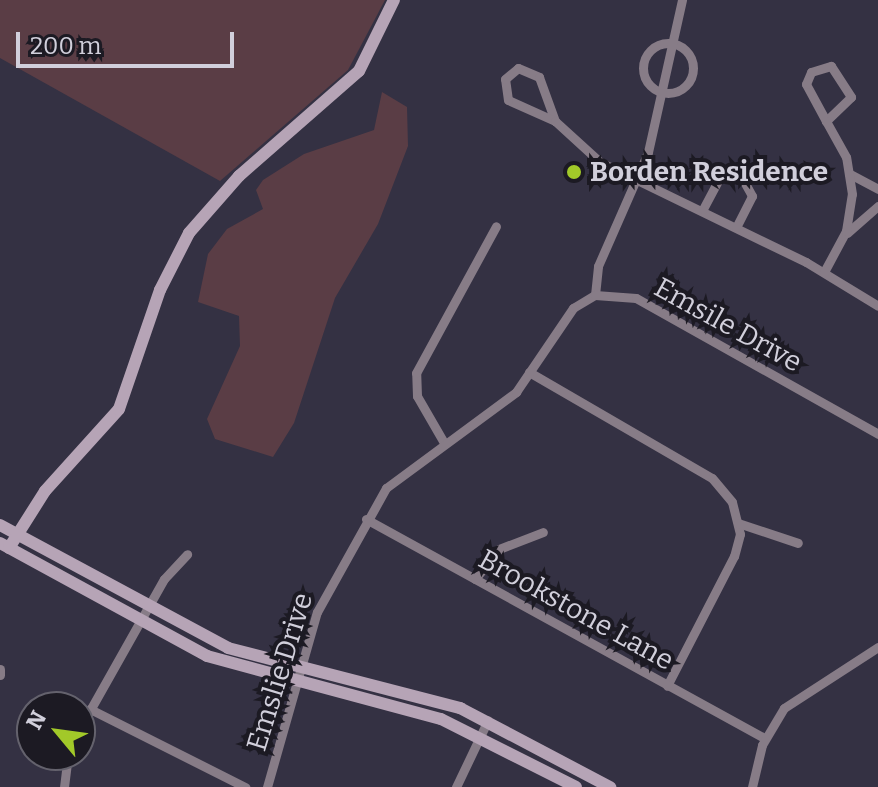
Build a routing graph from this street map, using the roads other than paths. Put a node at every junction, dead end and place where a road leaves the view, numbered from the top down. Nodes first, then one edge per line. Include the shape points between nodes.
1 (394, 0) edge
2 (682, 0) edge
3 (672, 49) junction
4 (664, 86) junction
5 (555, 121) junction
6 (826, 121) junction
7 (850, 174) junction
8 (639, 180) junction
9 (878, 189) edge
10 (878, 206) edge
11 (703, 209) junction
12 (496, 226) dead end
13 (736, 227) junction
14 (845, 235) junction
15 (824, 272) junction
16 (595, 295) junction
17 (878, 306) edge
18 (529, 372) junction
19 (878, 434) edge
20 (443, 441) junction
21 (366, 519) junction
22 (738, 523) junction
23 (0, 525) edge
24 (543, 532) dead end
25 (17, 534) junction
26 (798, 543) dead end
27 (5, 545) edge
28 (187, 554) dead end
29 (475, 579) junction
30 (147, 607) junction
31 (140, 621) junction
32 (878, 647) edge
33 (303, 670) junction
34 (299, 685) junction
35 (667, 686) junction
36 (96, 698) edge
37 (96, 712) edge
38 (488, 720) junction
39 (481, 736) junction
40 (765, 738) junction
41 (540, 748) junction
42 (533, 763) junction
43 (245, 787) edge
44 (267, 787) edge
45 (456, 787) edge
46 (576, 787) edge
47 (610, 787) edge
48 (752, 787) edge

1 - 25 street via 359,71 239,176 194,227 165,277 112,420 64,468
2 - 3 street
3 - 4 street
3 - 4 street via 651,48 640,62 645,80
3 - 4 street via 693,57 696,75 683,89
4 - 8 street
5 - 5 street via 537,75 526,68 509,73 508,100
5 - 8 street via 600,162
6 - 6 street via 844,110 850,93 837,70 822,66 808,74 806,88
6 - 7 street
7 - 9 street
7 - 14 street
8 - 11 street
8 - 16 street via 598,266
10 - 14 street
11 - 13 street
11 - 13 street via 720,179 741,176 752,196
12 - 20 street via 416,373 417,396
13 - 15 street
14 - 15 street
15 - 17 street
16 - 18 street via 573,308
16 - 19 street, Emsile Drive via 636,298
18 - 20 street via 516,392
18 - 22 street via 712,478 732,502
20 - 21 street, Emslie Drive via 386,488
21 - 29 street, Brookstone Lane
21 - 33 street, Emslie Drive via 317,612
22 - 26 street
22 - 35 street via 734,556
23 - 25 street
24 - 29 street via 499,549
25 - 27 street
25 - 30 street
27 - 31 street
28 - 30 street
29 - 35 street, Brookstone Lane
30 - 31 street
30 - 33 street via 228,648
31 - 34 street via 227,665
31 - 36 street
32 - 40 street via 784,708
33 - 34 street, Emslie Drive
33 - 38 street via 413,693
34 - 39 street via 413,710
34 - 44 street, Emslie Drive
35 - 40 street, Brookstone Lane
37 - 43 street
38 - 39 street
38 - 41 street
39 - 42 street
39 - 45 street
40 - 48 street
41 - 42 street
41 - 47 street
42 - 46 street

